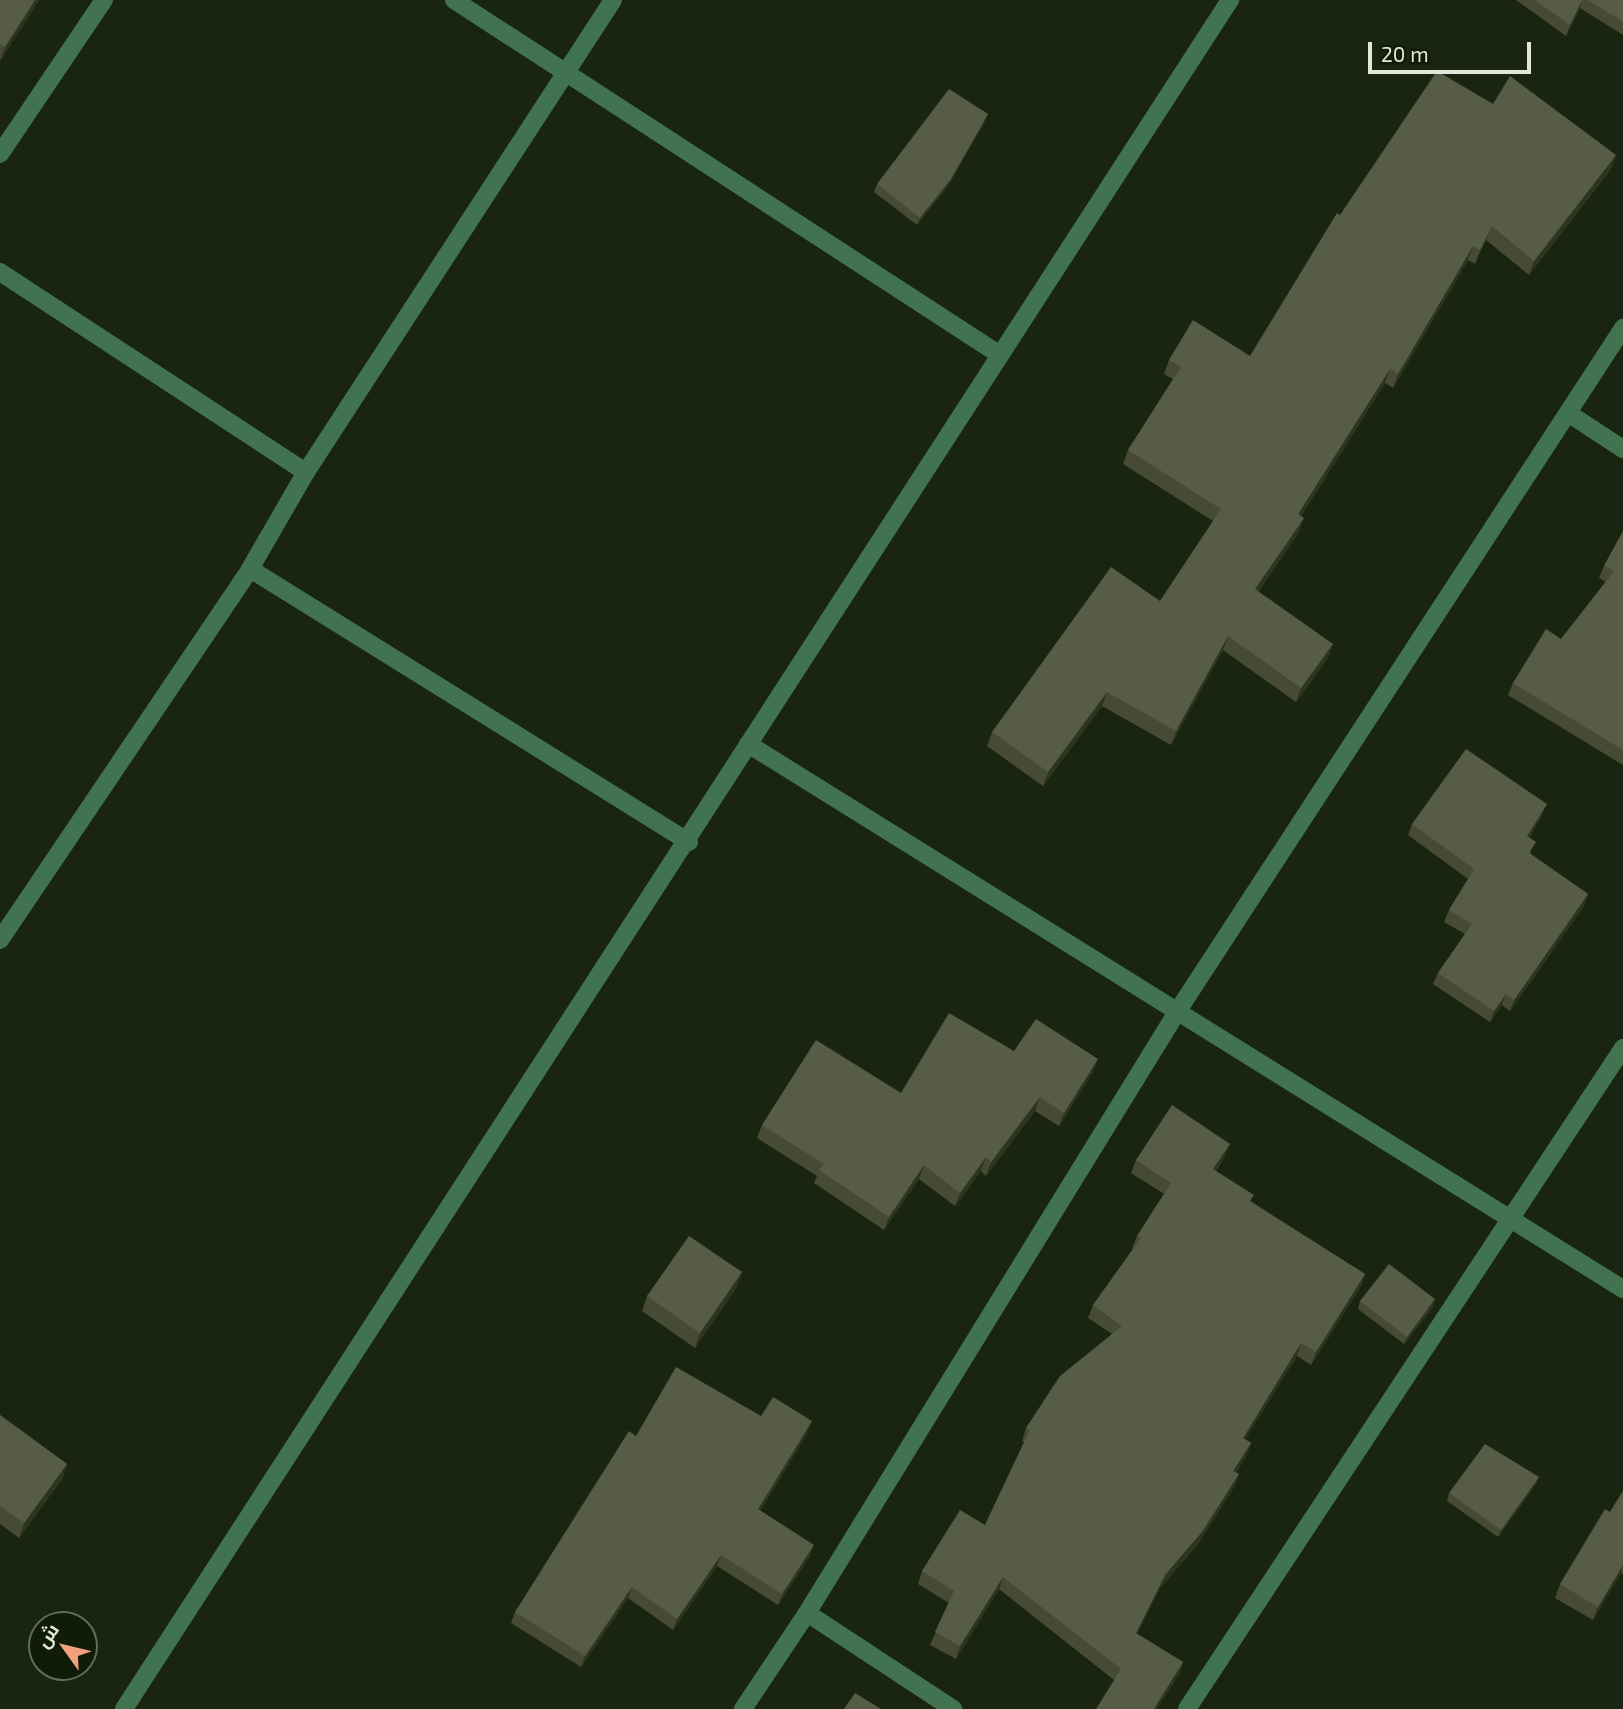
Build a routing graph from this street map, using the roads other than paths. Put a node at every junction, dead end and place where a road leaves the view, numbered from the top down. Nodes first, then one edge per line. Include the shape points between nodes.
1 (104, 0) edge
2 (454, 0) edge
3 (613, 0) edge
4 (1230, 0) edge
5 (567, 72) junction
6 (0, 154) edge
7 (0, 272) edge
8 (1623, 327) edge
9 (1000, 355) junction
10 (1568, 413) junction
11 (1623, 449) edge
12 (306, 472) junction
13 (250, 569) junction
14 (748, 744) junction
15 (689, 842) junction
16 (0, 940) edge
17 (1177, 1012) junction
18 (1623, 1048) edge
19 (1511, 1220) junction
20 (1623, 1289) edge
21 (807, 1612) junction
22 (124, 1709) edge
23 (743, 1709) edge
24 (953, 1709) edge
25 (1187, 1709) edge

1 - 6 street
2 - 5 street
3 - 5 street
4 - 9 street
5 - 9 street
5 - 12 street
7 - 12 street
8 - 10 street
9 - 14 street
10 - 11 street
10 - 17 street
12 - 13 street
13 - 15 street
13 - 16 street
14 - 15 street
14 - 17 street
15 - 22 street
17 - 19 street
17 - 21 street
18 - 19 street
19 - 20 street
19 - 25 street
21 - 23 street
21 - 24 street

